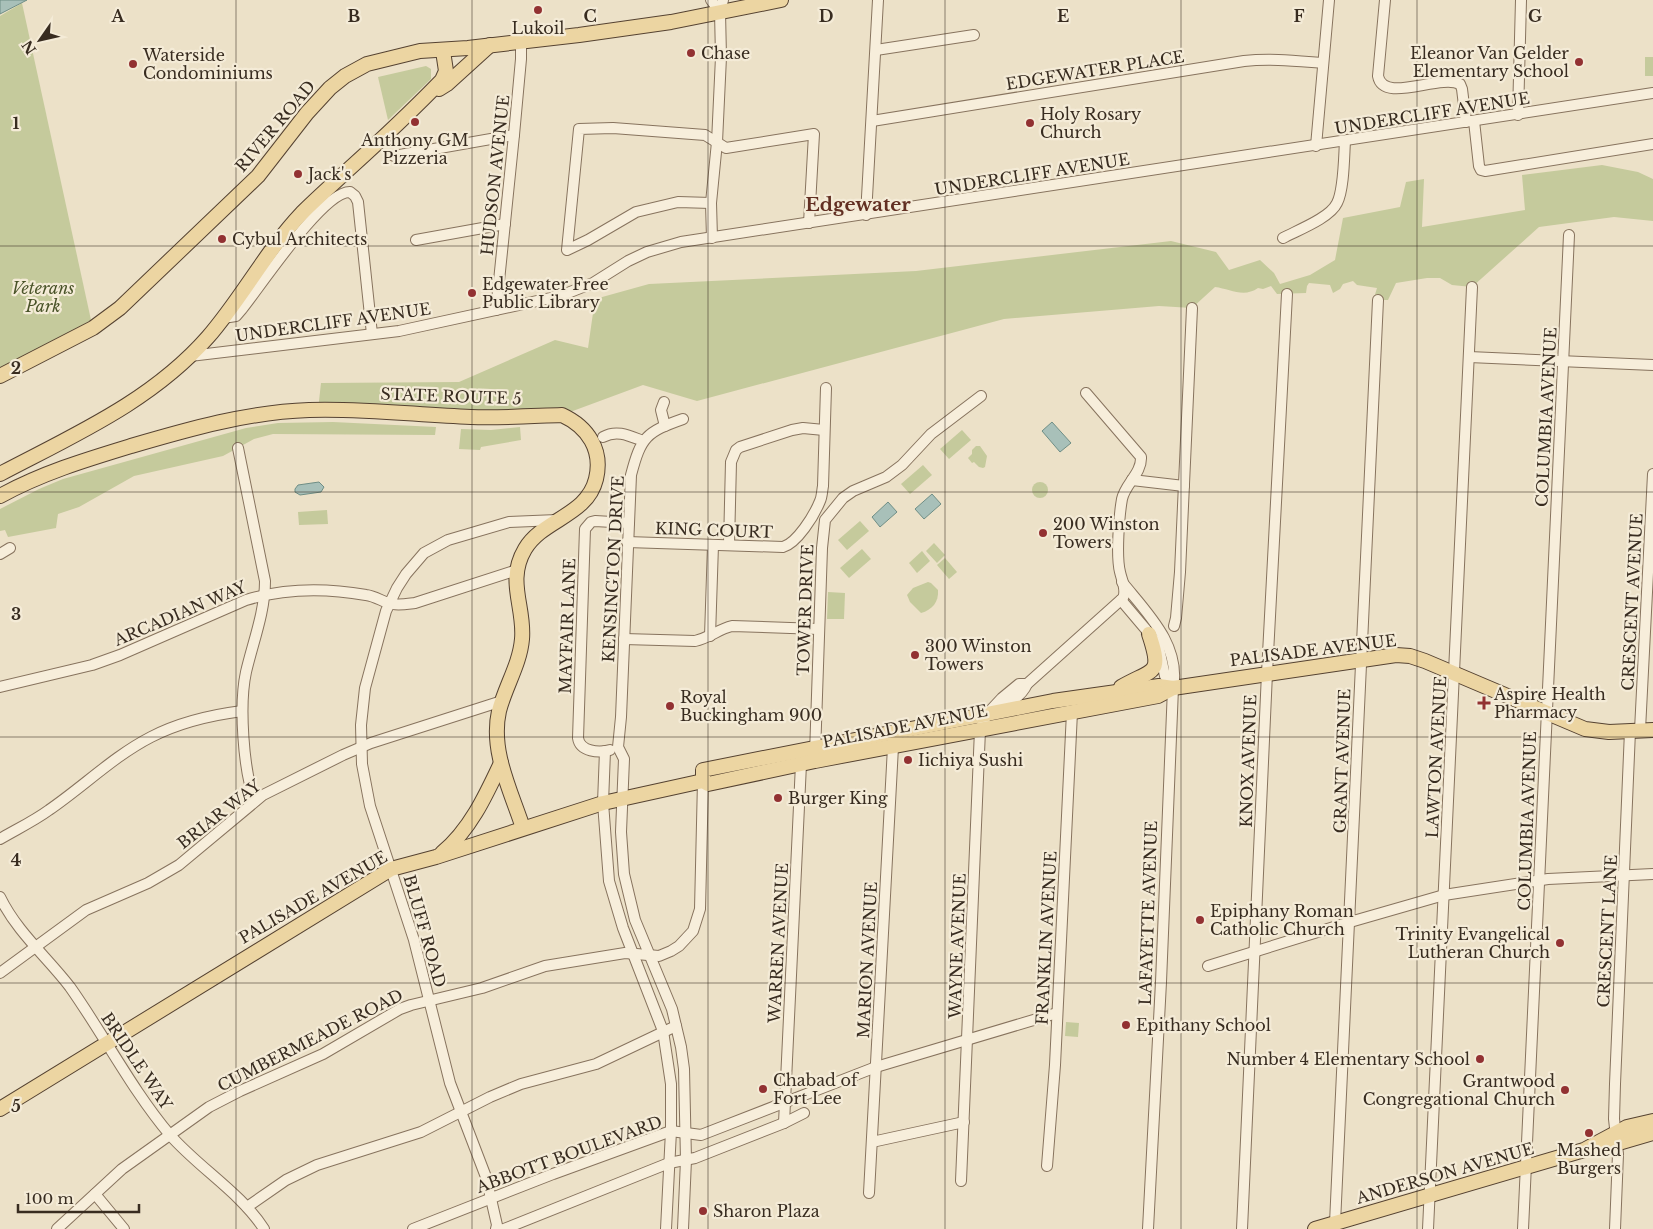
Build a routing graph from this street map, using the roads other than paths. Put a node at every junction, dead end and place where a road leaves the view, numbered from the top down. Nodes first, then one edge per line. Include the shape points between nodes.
1 (711, 0) edge
2 (781, 0) edge
3 (878, 0) edge
4 (1328, 0) edge
5 (1385, 0) edge
6 (1521, 0) edge
7 (721, 6) edge
8 (974, 35) dead end
9 (520, 42) junction
10 (490, 46) junction
11 (876, 50) junction
12 (443, 51) junction
13 (1324, 63) junction
14 (1653, 93) edge
15 (427, 96) junction
16 (1518, 114) junction
17 (872, 121) junction
18 (1470, 122) junction
19 (514, 135) junction
20 (1345, 141) junction
21 (717, 142) junction
22 (1653, 144) edge
23 (1316, 146) junction
24 (394, 156) dead end
25 (711, 203) junction
26 (866, 215) junction
27 (505, 224) junction
28 (808, 224) junction
29 (1570, 235) dead end
30 (712, 238) junction
31 (1283, 238) dead end
32 (416, 240) dead end
33 (1472, 287) dead end
34 (1287, 294) dead end
35 (1378, 300) dead end
36 (1192, 308) dead end
37 (496, 310) junction
38 (224, 318) junction
39 (372, 334) junction
40 (190, 356) junction
41 (1469, 357) junction
42 (1563, 362) junction
43 (1653, 366) edge
44 (0, 376) edge
45 (826, 388) dead end
46 (1086, 393) dead end
47 (981, 396) dead end
48 (664, 402) dead end
49 (683, 419) dead end
50 (665, 426) junction
51 (824, 430) junction
52 (603, 437) dead end
53 (643, 441) junction
54 (238, 448) dead end
55 (0, 474) edge
56 (1653, 474) edge
57 (1132, 480) junction
58 (1184, 486) junction
59 (0, 496) edge
60 (561, 520) junction
61 (629, 523) junction
62 (627, 542) junction
63 (712, 545) junction
64 (728, 545) junction
65 (10, 548) dead end
66 (0, 554) edge
67 (517, 570) junction
68 (1122, 582) junction
69 (265, 594) junction
70 (1121, 600) junction
71 (389, 603) junction
72 (1174, 626) dead end
73 (819, 629) junction
74 (1149, 634) junction
75 (710, 636) junction
76 (624, 640) junction
77 (1361, 660) junction
78 (1267, 673) junction
79 (1454, 673) junction
80 (0, 687) edge
81 (1173, 688) junction
82 (1110, 692) junction
83 (502, 701) junction
84 (242, 712) junction
85 (1072, 712) junction
86 (1546, 713) junction
87 (987, 714) junction
88 (901, 730) junction
89 (980, 730) junction
90 (1641, 730) edge
91 (361, 747) junction
92 (618, 747) junction
93 (892, 747) junction
94 (605, 751) junction
95 (811, 758) junction
96 (501, 762) junction
97 (703, 781) junction
98 (622, 799) junction
99 (255, 801) junction
100 (603, 803) junction
101 (523, 828) junction
102 (0, 838) edge
103 (436, 857) junction
104 (390, 868) junction
105 (1653, 874) edge
106 (1624, 876) junction
107 (1539, 880) junction
108 (1444, 895) junction
109 (0, 898) edge
110 (1350, 922) junction
111 (36, 946) junction
112 (1255, 950) junction
113 (634, 954) junction
114 (651, 955) junction
115 (1208, 966) dead end
116 (0, 974) edge
117 (429, 1000) junction
118 (1057, 1013) junction
119 (676, 1026) junction
120 (663, 1031) junction
121 (968, 1040) junction
122 (107, 1043) junction
123 (876, 1066) junction
124 (785, 1102) junction
125 (0, 1109) edge
126 (462, 1111) junction
127 (1653, 1111) edge
128 (804, 1113) dead end
129 (1653, 1121) edge
130 (964, 1122) junction
131 (784, 1123) junction
132 (671, 1131) junction
133 (1651, 1132) edge
134 (686, 1133) junction
135 (170, 1134) junction
136 (1620, 1135) junction
137 (872, 1142) junction
138 (686, 1160) junction
139 (669, 1163) junction
140 (1047, 1166) dead end
141 (1525, 1168) junction
142 (960, 1181) dead end
143 (869, 1192) dead end
144 (95, 1194) junction
145 (1429, 1195) junction
146 (491, 1199) junction
147 (247, 1207) junction
148 (1335, 1223) junction
149 (57, 1229) edge
150 (124, 1229) edge
151 (264, 1229) edge
152 (413, 1229) edge
153 (496, 1229) edge
154 (504, 1229) edge
155 (666, 1229) edge
156 (683, 1229) edge
157 (1148, 1229) edge
158 (1242, 1229) edge
159 (1315, 1229) edge
160 (1428, 1229) edge
161 (1523, 1229) edge
162 (1615, 1229) edge

1 - 7 street
2 - 7 main road, RIVER ROAD
3 - 11 street
4 - 13 street
5 - 18 street via 1378,76 1381,84 1390,89 1456,82 1462,88
6 - 16 street
7 - 9 main road, RIVER ROAD via 671,22
7 - 21 street
8 - 11 street
9 - 10 main road, RIVER ROAD
9 - 19 street, HUDSON AVENUE
10 - 12 main road, RIVER ROAD
10 - 15 main road via 447,84
11 - 17 street
12 - 15 main road via 446,71
12 - 44 main road, RIVER ROAD via 420,51 386,58 366,64 345,76 307,113 258,176 120,308 93,328
13 - 17 street, EDGEWATER PLACE via 1259,59
13 - 23 street
14 - 16 street, UNDERCLIFF AVENUE
15 - 38 main road via 303,212
16 - 18 street, UNDERCLIFF AVENUE
17 - 26 street
18 - 20 street, UNDERCLIFF AVENUE
18 - 22 street via 1479,166 1485,171
19 - 24 street
19 - 27 street, HUDSON AVENUE
20 - 23 street, UNDERCLIFF AVENUE
20 - 31 street via 1337,204 1321,218
21 - 25 street
21 - 25 street via 705,136 580,128 567,250 636,212 678,202
21 - 28 street via 726,148 814,134
23 - 26 street, UNDERCLIFF AVENUE
25 - 30 street
26 - 28 street, UNDERCLIFF AVENUE
27 - 32 street
27 - 37 street, HUDSON AVENUE
28 - 30 street, UNDERCLIFF AVENUE
29 - 42 street, COLUMBIA AVENUE
30 - 37 street, UNDERCLIFF AVENUE via 681,242 647,252 593,283 560,296
33 - 41 street, LAWTON AVENUE
34 - 78 street, KNOX AVENUE
35 - 77 street, GRANT AVENUE
36 - 58 street
37 - 39 street, UNDERCLIFF AVENUE via 417,328
38 - 39 street via 236,316 314,217 340,194 347,192 353,193 358,202
38 - 40 main road
39 - 40 street, UNDERCLIFF AVENUE
40 - 55 main road via 128,405
41 - 42 street
41 - 79 street, LAWTON AVENUE
42 - 43 street
42 - 86 street, COLUMBIA AVENUE
45 - 51 street
46 - 57 street via 1141,457 1142,462
47 - 73 street, TOWER DRIVE via 931,434 886,477 843,498 825,520
48 - 50 street via 661,410
49 - 50 street
50 - 53 street
51 - 64 street, KING COURT via 820,501 802,532 783,548
51 - 64 street via 792,430 736,450 731,462
52 - 53 street via 618,433
53 - 61 street, KENSINGTON DRIVE via 631,475
54 - 69 street
56 - 90 street, CRESCENT AVENUE
57 - 58 street
57 - 68 street via 1122,496 1117,562
58 - 72 street
59 - 60 main road, STATE ROUTE 5 via 62,467 206,425 270,413 344,409 472,417 562,414 584,428 590,436 598,468 587,498
60 - 67 main road, STATE ROUTE 5 via 532,540
60 - 71 street, BLUFF ROAD via 508,522 448,540 424,554 406,574
61 - 62 street, KENSINGTON DRIVE
61 - 94 street, MAYFAIR LANE via 595,521 585,530 578,743 585,749
62 - 63 street, KING COURT
62 - 76 street, KENSINGTON DRIVE
63 - 64 street, KING COURT
63 - 75 street
65 - 66 street
67 - 71 street, ARCADIAN WAY via 415,603
67 - 83 main road, STATE ROUTE 5 via 522,639
68 - 70 street via 1125,593
68 - 81 street, LAFAYETTE AVENUE via 1165,637 1175,675
69 - 71 street, ARCADIAN WAY via 332,591 375,597
69 - 80 street, ARCADIAN WAY via 92,665
69 - 84 street via 246,674
70 - 74 street
70 - 87 street via 1009,704
71 - 91 street, BLUFF ROAD via 366,688
73 - 75 street via 732,626
73 - 95 street, TOWER DRIVE
74 - 81 street via 1159,648 1165,676
74 - 82 main road via 1156,656 1152,672
75 - 76 street via 696,641
76 - 92 street, KENSINGTON DRIVE
77 - 78 main road, PALISADE AVENUE
77 - 79 main road, PALISADE AVENUE via 1410,656
77 - 110 street, GRANT AVENUE
78 - 81 main road, PALISADE AVENUE
78 - 112 street, KNOX AVENUE
79 - 86 main road, PALISADE AVENUE
79 - 108 street, LAWTON AVENUE
81 - 82 main road, PALISADE AVENUE via 1159,686
81 - 85 main road, PALISADE AVENUE via 1158,696
81 - 157 street, LAFAYETTE AVENUE
82 - 85 main road via 1096,702 1077,704
82 - 87 main road, PALISADE AVENUE
83 - 91 street, BRIAR WAY
83 - 96 main road, STATE ROUTE 5 via 496,736
84 - 99 street via 249,786
84 - 102 street via 194,720 152,737 49,810
85 - 89 main road, PALISADE AVENUE
85 - 118 street, FRANKLIN AVENUE
86 - 90 main road, PALISADE AVENUE via 1585,729 1609,732
86 - 107 street, COLUMBIA AVENUE
87 - 88 main road, PALISADE AVENUE
87 - 89 street, WAYNE AVENUE
88 - 93 street, MARION AVENUE
88 - 95 main road, PALISADE AVENUE
89 - 93 main road, PALISADE AVENUE
89 - 121 street, WAYNE AVENUE
90 - 106 street, CRESCENT LANE
91 - 99 street, BRIAR WAY
91 - 104 street, BLUFF ROAD via 370,806
92 - 94 street
92 - 98 street, KENSINGTON DRIVE via 624,759
93 - 95 main road, PALISADE AVENUE
93 - 123 street, MARION AVENUE
94 - 100 street
95 - 97 main road, PALISADE AVENUE via 708,784
95 - 97 main road, PALISADE AVENUE via 703,770
95 - 124 street, WARREN AVENUE
96 - 101 main road, STATE ROUTE 5
96 - 103 main road via 482,802 459,837
97 - 98 main road, PALISADE AVENUE
97 - 114 street, CUMBERMEADE ROAD via 698,919 680,946 659,956
98 - 100 main road, PALISADE AVENUE
98 - 114 street via 624,874 635,920
99 - 111 street, BRIAR WAY via 179,865 86,910
100 - 101 main road, PALISADE AVENUE
100 - 113 street via 609,881
101 - 103 main road, PALISADE AVENUE
103 - 104 main road, PALISADE AVENUE
104 - 117 street, BLUFF ROAD via 414,940
104 - 122 main road, PALISADE AVENUE
105 - 106 street
106 - 107 street
106 - 136 street, CRESCENT LANE via 1615,1084
107 - 108 street
107 - 141 street, COLUMBIA AVENUE
108 - 110 street
108 - 145 street, LAWTON AVENUE
109 - 111 street, BRIDLE WAY via 15,923
110 - 112 street
110 - 148 street, GRANT AVENUE
111 - 116 street, BRIAR WAY
111 - 122 street, BRIDLE WAY via 70,988
112 - 115 street
112 - 158 street, KNOX AVENUE
113 - 114 street, CUMBERMEADE ROAD
113 - 117 street, CUMBERMEADE ROAD via 545,966 482,988
113 - 120 street
114 - 119 street
117 - 126 street, BLUFF ROAD via 450,1082
117 - 135 street, CUMBERMEADE ROAD via 400,1009 323,1054 220,1101
118 - 121 street, ABBOTT BOULEVARD
118 - 140 street, FRANKLIN AVENUE
119 - 120 street
119 - 134 street via 684,1069
120 - 126 street via 596,1064 521,1084
120 - 132 street via 671,1084
121 - 123 street, ABBOTT BOULEVARD
121 - 130 street, WAYNE AVENUE
122 - 125 main road, PALISADE AVENUE
122 - 135 street, BRIDLE WAY
123 - 124 street, ABBOTT BOULEVARD
123 - 137 street, MARION AVENUE
124 - 131 street, WARREN AVENUE
124 - 134 street, ABBOTT BOULEVARD via 701,1134
126 - 146 street, BLUFF ROAD
126 - 147 street via 404,1139 301,1172
127 - 136 main road
128 - 131 street
129 - 136 main road, ANDERSON AVENUE
130 - 137 street
130 - 142 street, WAYNE AVENUE
131 - 138 street
132 - 134 street, ABBOTT BOULEVARD
132 - 139 street
132 - 146 street, ABBOTT BOULEVARD
133 - 136 main road, ANDERSON AVENUE
134 - 138 street
135 - 144 street, CUMBERMEADE ROAD via 122,1168
135 - 147 street, BRIDLE WAY
136 - 141 main road, ANDERSON AVENUE via 1595,1149
136 - 162 street, CRESCENT LANE
137 - 143 street, MARION AVENUE
138 - 139 street
138 - 156 street
139 - 154 street
139 - 155 street
141 - 145 main road, ANDERSON AVENUE
141 - 161 street, COLUMBIA AVENUE
144 - 149 street, CUMBERMEADE ROAD
144 - 150 street
145 - 148 main road, ANDERSON AVENUE
145 - 160 street, LAWTON AVENUE
146 - 152 street, ABBOTT BOULEVARD
146 - 153 street, BLUFF ROAD
147 - 151 street, BRIDLE WAY
148 - 159 main road, ANDERSON AVENUE

